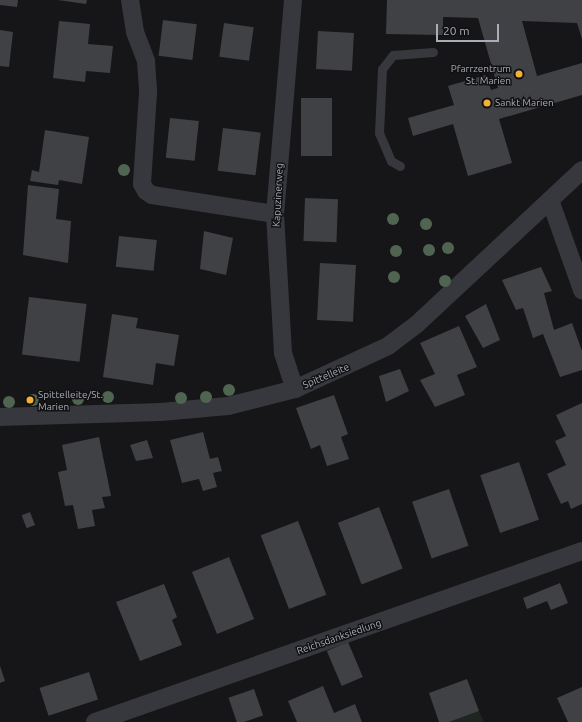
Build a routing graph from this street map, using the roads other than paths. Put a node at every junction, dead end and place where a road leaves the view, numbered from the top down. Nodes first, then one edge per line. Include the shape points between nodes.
1 (130, 0) edge
2 (292, 0) edge
3 (433, 52) dead end
4 (400, 166) dead end
5 (582, 170) edge
6 (550, 200) junction
7 (275, 214) junction
8 (582, 290) edge
9 (294, 389) junction
10 (0, 417) edge
11 (582, 551) edge
12 (95, 722) edge

1 - 7 street via 135,32 146,61 148,93 142,184 146,191 152,195
2 - 7 street, Kapuzinerweg
3 - 4 lane via 393,55 382,69 379,133 391,161
5 - 6 street, Spittelleite
6 - 8 street
6 - 9 street, Spittelleite via 416,325 388,346
7 - 9 street, Kapuzinerweg via 283,353
9 - 10 street, Spittelleite via 228,406 160,412
11 - 12 street, Reichsdanksiedlung

